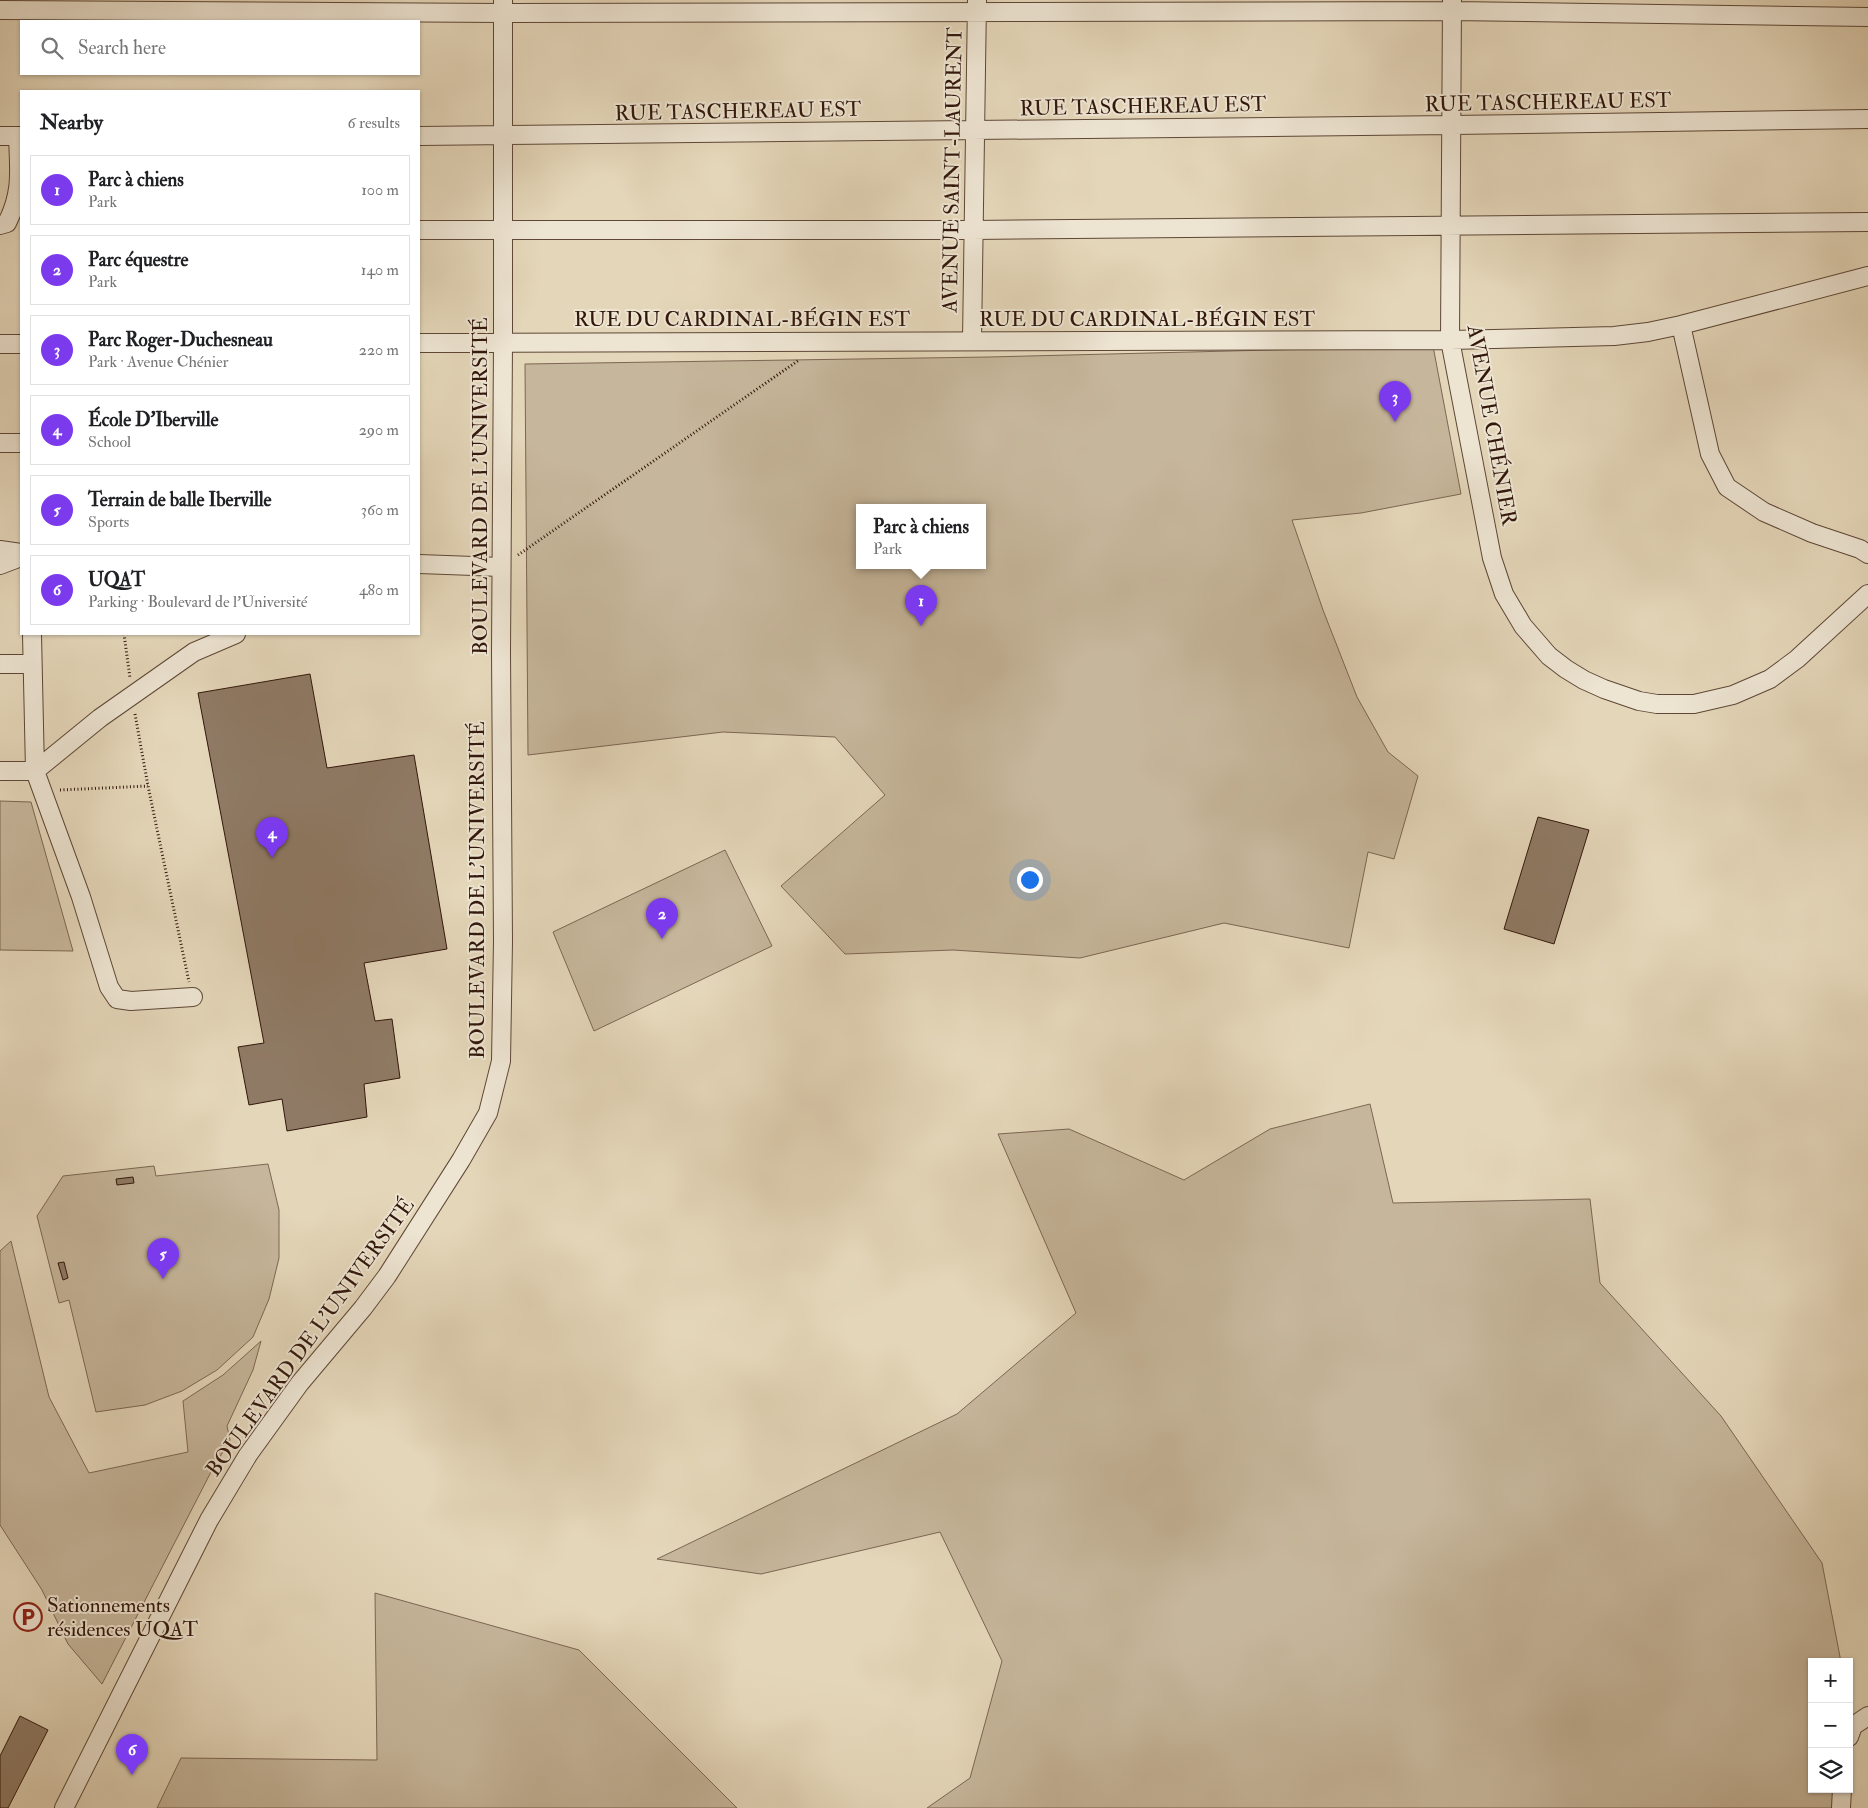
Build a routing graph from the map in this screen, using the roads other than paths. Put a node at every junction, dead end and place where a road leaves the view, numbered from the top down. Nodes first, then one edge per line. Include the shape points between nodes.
1 (977, 6) edge
2 (1452, 6) edge
3 (503, 7) edge
4 (0, 10) edge
5 (1868, 17) edge
6 (1868, 119) edge
7 (1845, 121) junction
8 (1452, 126) junction
9 (1868, 128) edge
10 (975, 131) junction
11 (13, 136) edge
12 (420, 136) edge
13 (502, 136) junction
14 (1868, 222) edge
15 (0, 225) edge
16 (1451, 225) junction
17 (420, 230) edge
18 (503, 230) junction
19 (973, 230) junction
20 (1868, 276) edge
21 (1681, 324) junction
22 (1450, 340) junction
23 (972, 341) junction
24 (503, 342) junction
25 (420, 343) edge
26 (0, 344) edge
27 (20, 344) edge
28 (20, 443) edge
29 (0, 444) edge
30 (0, 550) edge
31 (20, 553) edge
32 (1868, 554) edge
33 (20, 558) edge
34 (420, 564) edge
35 (0, 565) edge
36 (501, 567) junction
37 (1868, 594) edge
38 (32, 635) edge
39 (234, 635) edge
40 (0, 664) edge
41 (32, 664) junction
42 (0, 771) edge
43 (35, 771) junction
44 (193, 997) road end
45 (1868, 1716) edge
46 (1853, 1729) edge
47 (1842, 1793) edge
48 (64, 1808) edge
49 (1841, 1808) edge

1 - 2 street
1 - 3 street
1 - 10 street, AVENUE SAINT-LAURENT
2 - 5 street
2 - 8 street, AVENUE CHÉNIER
3 - 4 street
3 - 13 street, BOULEVARD DE L'UNIVERSITÉ
6 - 7 street, RUE TASCHEREAU EST
7 - 8 street, RUE TASCHEREAU EST
7 - 9 street
8 - 10 street, RUE TASCHEREAU EST
8 - 16 street, AVENUE CHÉNIER
10 - 13 street, RUE TASCHEREAU EST
10 - 19 street, AVENUE SAINT-LAURENT
11 - 15 street via 20,186 15,208 7,223
12 - 13 street, RUE TASCHEREAU EST
13 - 18 street, BOULEVARD DE L'UNIVERSITÉ
14 - 16 street
16 - 19 street
16 - 22 street, AVENUE CHÉNIER
17 - 18 street
18 - 19 street
18 - 24 street, BOULEVARD DE L'UNIVERSITÉ
19 - 23 street, AVENUE SAINT-LAURENT
20 - 21 street, RUE DU CARDINAL-BÉGIN EST
21 - 22 street, RUE DU CARDINAL-BÉGIN EST via 1614,336
21 - 32 street via 1710,454 1727,487 1764,512
22 - 23 street, RUE DU CARDINAL-BÉGIN EST
22 - 37 street, AVENUE CHÉNIER via 1492,558 1504,594 1523,626 1549,656 1566,669 1604,689 1657,704 1694,704 1733,695 1770,678 1797,659
23 - 24 street, RUE DU CARDINAL-BÉGIN EST
24 - 25 street, RUE DU CARDINAL-BÉGIN EST
24 - 36 street, BOULEVARD DE L'UNIVERSITÉ
26 - 27 street
28 - 29 street
30 - 31 street
33 - 35 street
34 - 36 street
36 - 48 street, BOULEVARD DE L'UNIVERSITÉ via 501,1061 488,1113 387,1276 300,1383 229,1486
38 - 41 street
39 - 43 street via 194,652 100,718
40 - 41 street
41 - 43 street
42 - 43 street
43 - 44 street via 82,897 109,987 117,999 131,1002
45 - 46 street
47 - 49 street

